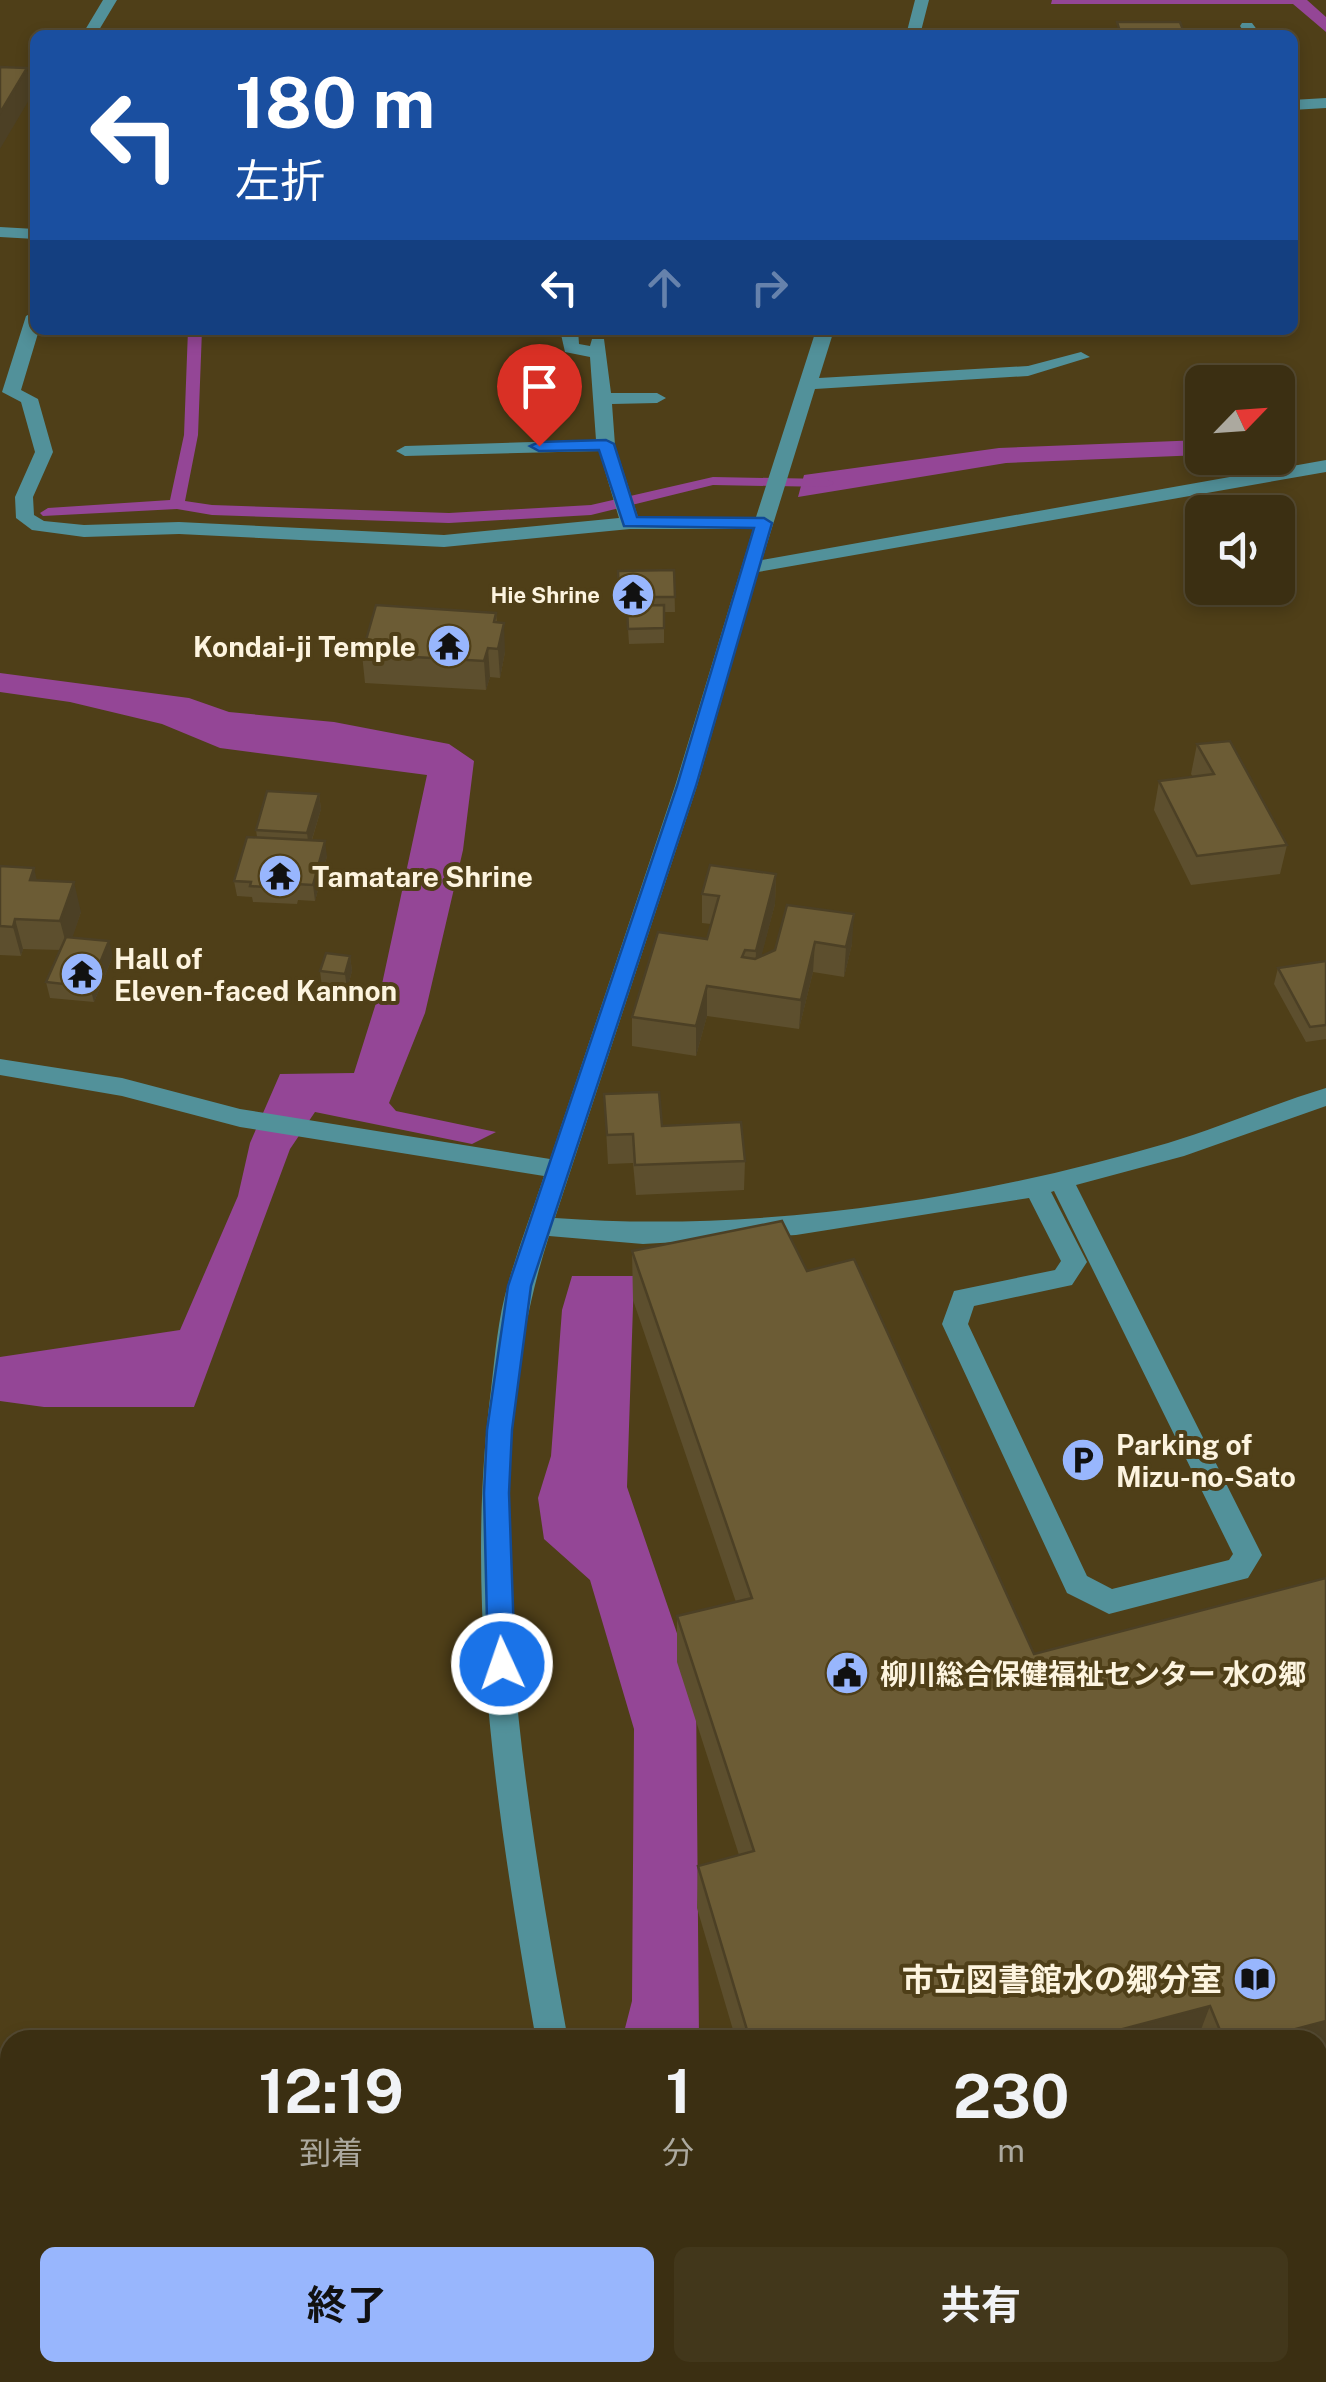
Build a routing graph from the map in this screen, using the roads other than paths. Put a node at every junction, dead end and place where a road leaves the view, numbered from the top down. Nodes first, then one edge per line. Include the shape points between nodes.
1 (110, 0) edge
2 (922, 0) edge
3 (92, 30) edge
4 (914, 30) edge
5 (1298, 87) edge
6 (1318, 103) edge
7 (0, 232) edge
8 (30, 234) edge
9 (30, 329) edge
10 (570, 335) edge
11 (824, 335) edge
12 (1081, 357) dead end
13 (806, 384) junction
14 (6, 392) edge
15 (657, 398) dead end
16 (602, 399) junction
17 (606, 444) junction
18 (405, 450) dead end
19 (1326, 466) edge
20 (629, 518) junction
21 (764, 523) junction
22 (750, 568) junction
23 (0, 1068) edge
24 (1326, 1096) edge
25 (556, 1169) junction
26 (1049, 1183) junction
27 (542, 1226) junction
28 (550, 2030) edge

1 - 3 street
2 - 4 street
5 - 6 street
7 - 8 street
9 - 14 street
10 - 16 street via 572,348 598,348
11 - 13 street
12 - 13 street via 1028,372
13 - 21 street
14 - 20 street via 30,399 44,452 24,498 25,518 39,526 444,541
15 - 16 street
16 - 17 street
17 - 18 street
17 - 20 street
19 - 22 street
20 - 21 street
21 - 22 street
22 - 25 street via 686,786
23 - 25 street via 122,1087 240,1118
24 - 26 street via 1174,1150
25 - 27 street
26 - 26 street via 1248,1555 1238,1570 1109,1602 1078,1584 956,1324 963,1298 1063,1278 1074,1262
26 - 27 street via 796,1225 642,1234
27 - 28 street via 520,1286 511,1339 495,1525 516,1811

